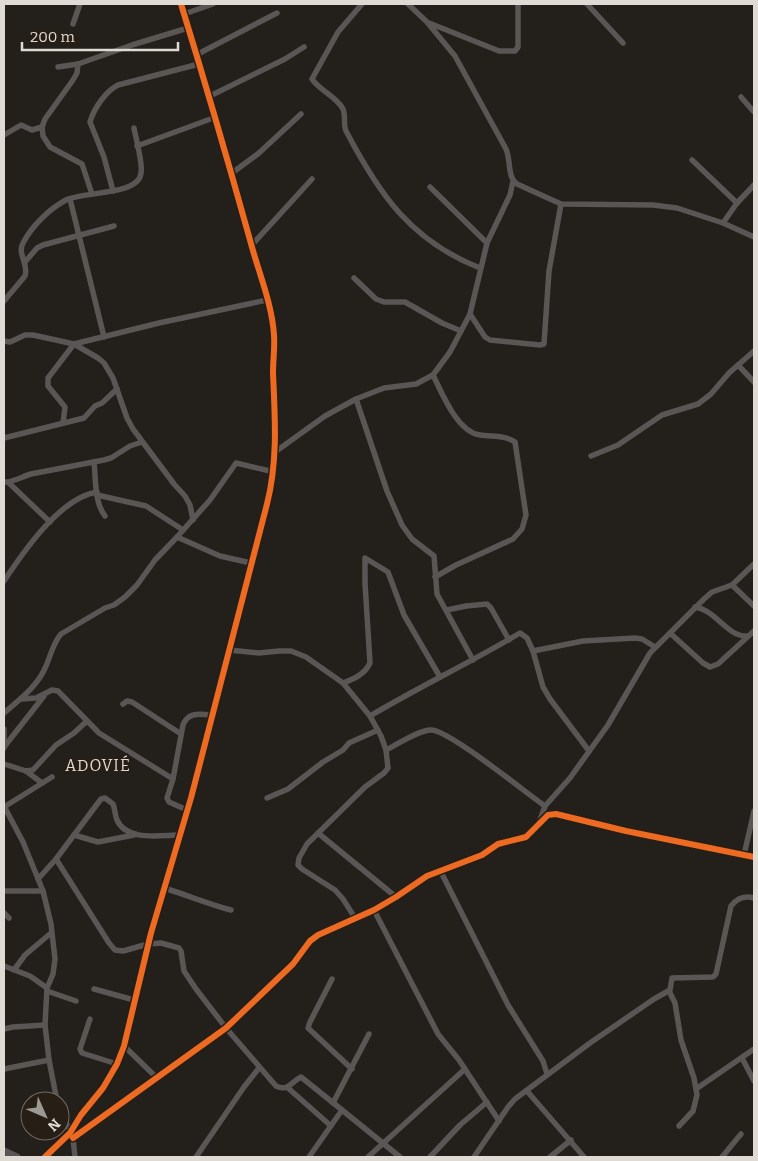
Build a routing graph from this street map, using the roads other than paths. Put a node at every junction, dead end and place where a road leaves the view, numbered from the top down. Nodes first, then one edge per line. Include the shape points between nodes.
1 (80, 4) edge
2 (181, 4) edge
3 (213, 4) edge
4 (362, 4) edge
5 (408, 4) edge
6 (518, 4) edge
7 (587, 4) edge
8 (277, 13) dead end
9 (184, 14) junction
10 (427, 22) junction
11 (73, 24) dead end
12 (188, 28) junction
13 (623, 42) dead end
14 (304, 46) dead end
15 (196, 55) junction
16 (78, 64) junction
17 (199, 64) junction
18 (58, 67) dead end
19 (210, 96) junction
20 (741, 97) dead end
21 (754, 112) edge
22 (301, 114) dead end
23 (216, 118) junction
24 (42, 127) junction
25 (134, 128) dead end
26 (4, 135) edge
27 (137, 146) junction
28 (692, 160) dead end
29 (232, 173) junction
30 (312, 179) dead end
31 (513, 181) junction
32 (754, 185) edge
33 (430, 187) dead end
34 (113, 191) junction
35 (92, 194) junction
36 (70, 198) junction
37 (736, 203) junction
38 (560, 204) junction
39 (723, 222) junction
40 (114, 226) dead end
41 (78, 235) junction
42 (754, 237) edge
43 (487, 243) junction
44 (252, 246) junction
45 (25, 262) junction
46 (480, 268) junction
47 (354, 278) dead end
48 (5, 297) edge
49 (268, 300) junction
50 (470, 314) junction
51 (461, 331) junction
52 (104, 337) junction
53 (4, 341) edge
54 (74, 344) junction
55 (754, 351) edge
56 (738, 365) junction
57 (433, 375) junction
58 (754, 382) edge
59 (117, 390) junction
60 (356, 399) junction
61 (63, 424) junction
62 (4, 438) edge
63 (142, 442) junction
64 (275, 452) junction
65 (591, 456) dead end
66 (94, 462) junction
67 (274, 472) junction
68 (6, 483) edge
69 (97, 494) junction
70 (105, 516) dead end
71 (193, 520) junction
72 (50, 522) junction
73 (183, 530) junction
74 (177, 537) junction
75 (251, 563) junction
76 (754, 564) edge
77 (435, 577) junction
78 (4, 581) edge
79 (732, 585) junction
80 (754, 606) edge
81 (695, 607) junction
82 (447, 610) junction
83 (754, 631) edge
84 (670, 633) junction
85 (748, 636) junction
86 (509, 640) junction
87 (655, 647) junction
88 (229, 650) junction
89 (533, 651) junction
90 (473, 660) junction
91 (440, 678) junction
92 (343, 683) junction
93 (44, 695) junction
94 (21, 699) junction
95 (123, 704) dead end
96 (4, 713) edge
97 (211, 715) junction
98 (370, 716) junction
99 (87, 721) junction
100 (4, 730) edge
101 (378, 730) junction
102 (181, 734) junction
103 (4, 748) edge
104 (386, 750) junction
105 (589, 751) junction
106 (4, 764) edge
107 (26, 771) junction
108 (52, 777) dead end
109 (172, 779) junction
110 (42, 783) junction
111 (267, 798) dead end
112 (545, 806) junction
113 (4, 807) edge
114 (187, 810) junction
115 (754, 811) edge
116 (539, 823) junction
117 (318, 833) junction
118 (74, 835) junction
119 (134, 835) junction
120 (180, 835) junction
121 (744, 855) junction
122 (754, 857) edge
123 (56, 859) junction
124 (440, 870) junction
125 (38, 879) junction
126 (164, 888) junction
127 (4, 891) edge
128 (43, 891) junction
129 (396, 897) junction
130 (754, 898) edge
131 (230, 910) dead end
132 (374, 910) junction
133 (4, 913) edge
134 (9, 918) dead end
135 (355, 918) junction
136 (51, 934) junction
137 (148, 944) junction
138 (4, 966) edge
139 (14, 970) junction
140 (332, 979) dead end
141 (47, 989) junction
142 (94, 990) dead end
143 (669, 991) junction
144 (134, 1000) junction
145 (76, 1002) dead end
146 (90, 1020) dead end
147 (46, 1025) junction
148 (226, 1028) junction
149 (4, 1029) edge
150 (369, 1034) dead end
151 (124, 1046) junction
152 (754, 1049) edge
153 (742, 1058) junction
154 (49, 1060) junction
155 (117, 1064) junction
156 (260, 1068) junction
157 (4, 1069) edge
158 (352, 1069) junction
159 (465, 1069) junction
160 (547, 1074) junction
161 (156, 1078) junction
162 (754, 1081) edge
163 (288, 1088) junction
164 (696, 1089) junction
165 (55, 1091) edge
166 (526, 1091) junction
167 (487, 1102) junction
168 (333, 1103) junction
169 (342, 1110) junction
170 (499, 1122) junction
171 (331, 1126) junction
172 (680, 1126) dead end
173 (70, 1132) edge
174 (741, 1134) dead end
175 (72, 1136) junction
176 (570, 1140) junction
177 (382, 1144) junction
178 (4, 1151) edge
179 (17, 1157) edge
180 (45, 1157) edge
181 (75, 1157) edge
182 (196, 1157) edge
183 (309, 1157) edge
184 (368, 1157) edge
185 (400, 1157) edge
186 (430, 1157) edge
187 (474, 1157) edge
188 (550, 1157) edge
189 (584, 1157) edge
190 (722, 1157) edge

1 - 11 street
2 - 9 street
3 - 9 street
4 - 46 street via 338,32 312,79 342,108 345,129 369,173 395,207 424,238 457,259
5 - 10 street
6 - 10 street via 518,48 515,51 499,51
7 - 13 street
8 - 15 street
9 - 12 street
10 - 31 street via 455,56 506,149
12 - 15 street
12 - 16 street
14 - 19 street via 276,64
15 - 17 street
16 - 18 street
16 - 24 street via 77,73
17 - 19 street
17 - 34 street via 118,85 106,93 90,122
19 - 23 street
20 - 21 street
22 - 29 street
23 - 27 street
23 - 29 street
24 - 26 street via 32,130 22,126
24 - 35 street via 50,147 82,164
25 - 27 street
27 - 34 street via 142,172 140,178 136,184
28 - 37 street
29 - 44 street
30 - 44 street
31 - 38 street
31 - 43 street via 510,195
32 - 37 street
33 - 43 street
34 - 35 street
35 - 36 street
36 - 41 street
36 - 45 street via 49,212 30,231 22,245
37 - 39 street
38 - 39 street via 677,208
38 - 50 street via 549,271 544,344 490,340
39 - 42 street
40 - 41 street
41 - 45 street via 37,248
41 - 52 street
43 - 46 street
44 - 49 street
45 - 48 street via 25,276
46 - 50 street
47 - 51 street via 376,299 405,302
49 - 52 street
49 - 64 street via 274,335
50 - 51 street
51 - 57 street
52 - 54 street
53 - 54 street via 29,335
54 - 59 street via 104,363
54 - 61 street via 47,382 65,407
55 - 56 street
56 - 58 street
56 - 65 street via 698,404 662,415 618,445
57 - 60 street via 416,384 384,388
57 - 77 street via 448,406 462,424 475,434 509,437 515,442 526,515 522,529 513,539
59 - 61 street via 86,417
59 - 63 street via 127,418
60 - 64 street via 325,416
60 - 77 street via 387,491 405,531 434,556
61 - 62 street
63 - 66 street via 126,447 111,458
63 - 71 street via 185,496
64 - 67 street
66 - 68 street via 31,474
66 - 69 street
67 - 71 street via 236,463
67 - 75 street
68 - 72 street
69 - 70 street
69 - 72 street via 87,494 72,501
69 - 73 street via 146,506
71 - 73 street
72 - 78 street via 17,560
73 - 74 street
74 - 75 street via 220,556
74 - 94 street via 125,597 61,634 39,679
75 - 88 street
76 - 79 street
77 - 82 street via 437,594
79 - 80 street
79 - 81 street via 712,592
81 - 84 street
81 - 85 street via 708,611 741,637
82 - 86 street via 487,604
82 - 90 street
83 - 85 street
84 - 85 street via 703,664 710,666 718,664
84 - 87 street
86 - 89 street via 520,633
86 - 90 street
87 - 89 street via 635,638 583,642
87 - 105 street
88 - 92 street via 259,653 291,651 306,657
88 - 97 street
89 - 105 street via 543,687
90 - 91 street
91 - 92 street via 404,615 388,572 365,558 370,663 368,669 355,679
91 - 98 street
92 - 98 street
93 - 94 street
93 - 99 street via 52,690 58,691
93 - 103 street
94 - 96 street
95 - 102 street via 132,702
97 - 102 street via 191,715 185,720
97 - 114 street
98 - 101 street
99 - 107 street via 56,745 37,767
99 - 109 street
100 - 103 street
101 - 104 street
101 - 111 street via 350,743 288,789
102 - 109 street
104 - 112 street via 426,730 438,730
104 - 117 street via 388,768 384,773
105 - 112 street
106 - 107 street
107 - 110 street
108 - 110 street
109 - 114 street via 167,798
110 - 113 street
112 - 116 street
113 - 125 street
114 - 120 street
115 - 121 street
116 - 121 street via 548,815 556,814
116 - 124 street via 526,837 498,844 482,855
117 - 129 street
117 - 135 street via 302,850 298,864 335,890
118 - 119 street via 98,842
118 - 119 street via 105,798 113,804 123,828
118 - 123 street
119 - 120 street
120 - 126 street
121 - 122 street
123 - 125 street
123 - 137 street via 115,950
124 - 129 street
124 - 160 street
125 - 128 street
126 - 131 street
126 - 137 street
127 - 128 street
128 - 136 street
129 - 132 street
130 - 143 street via 740,897 730,906 716,974 713,977 673,978
132 - 135 street
132 - 159 street via 438,1034
133 - 134 street
135 - 148 street via 314,938 293,964
136 - 139 street via 25,955
136 - 141 street via 55,959
137 - 144 street
137 - 148 street via 160,943 181,951 184,971
138 - 139 street
139 - 141 street via 30,976
140 - 158 street via 308,1028
141 - 145 street
141 - 147 street
142 - 144 street
143 - 160 street
143 - 164 street
144 - 151 street
146 - 155 street via 80,1050
147 - 149 street
147 - 154 street
148 - 156 street
148 - 161 street
150 - 158 street
151 - 155 street
151 - 161 street
152 - 153 street
153 - 162 street
153 - 164 street
154 - 157 street
154 - 165 street
155 - 175 street via 81,1115
156 - 163 street via 276,1086
156 - 182 street
158 - 168 street
159 - 167 street
159 - 177 street
160 - 166 street
161 - 175 street
163 - 168 street via 301,1076
163 - 171 street
164 - 172 street via 693,1111
166 - 170 street via 508,1106
166 - 176 street
167 - 170 street
167 - 186 street
168 - 169 street
169 - 171 street
169 - 177 street
170 - 187 street
171 - 183 street
173 - 175 street
174 - 190 street
175 - 180 street
175 - 181 street
176 - 188 street
176 - 189 street
177 - 184 street
177 - 185 street
178 - 179 street

